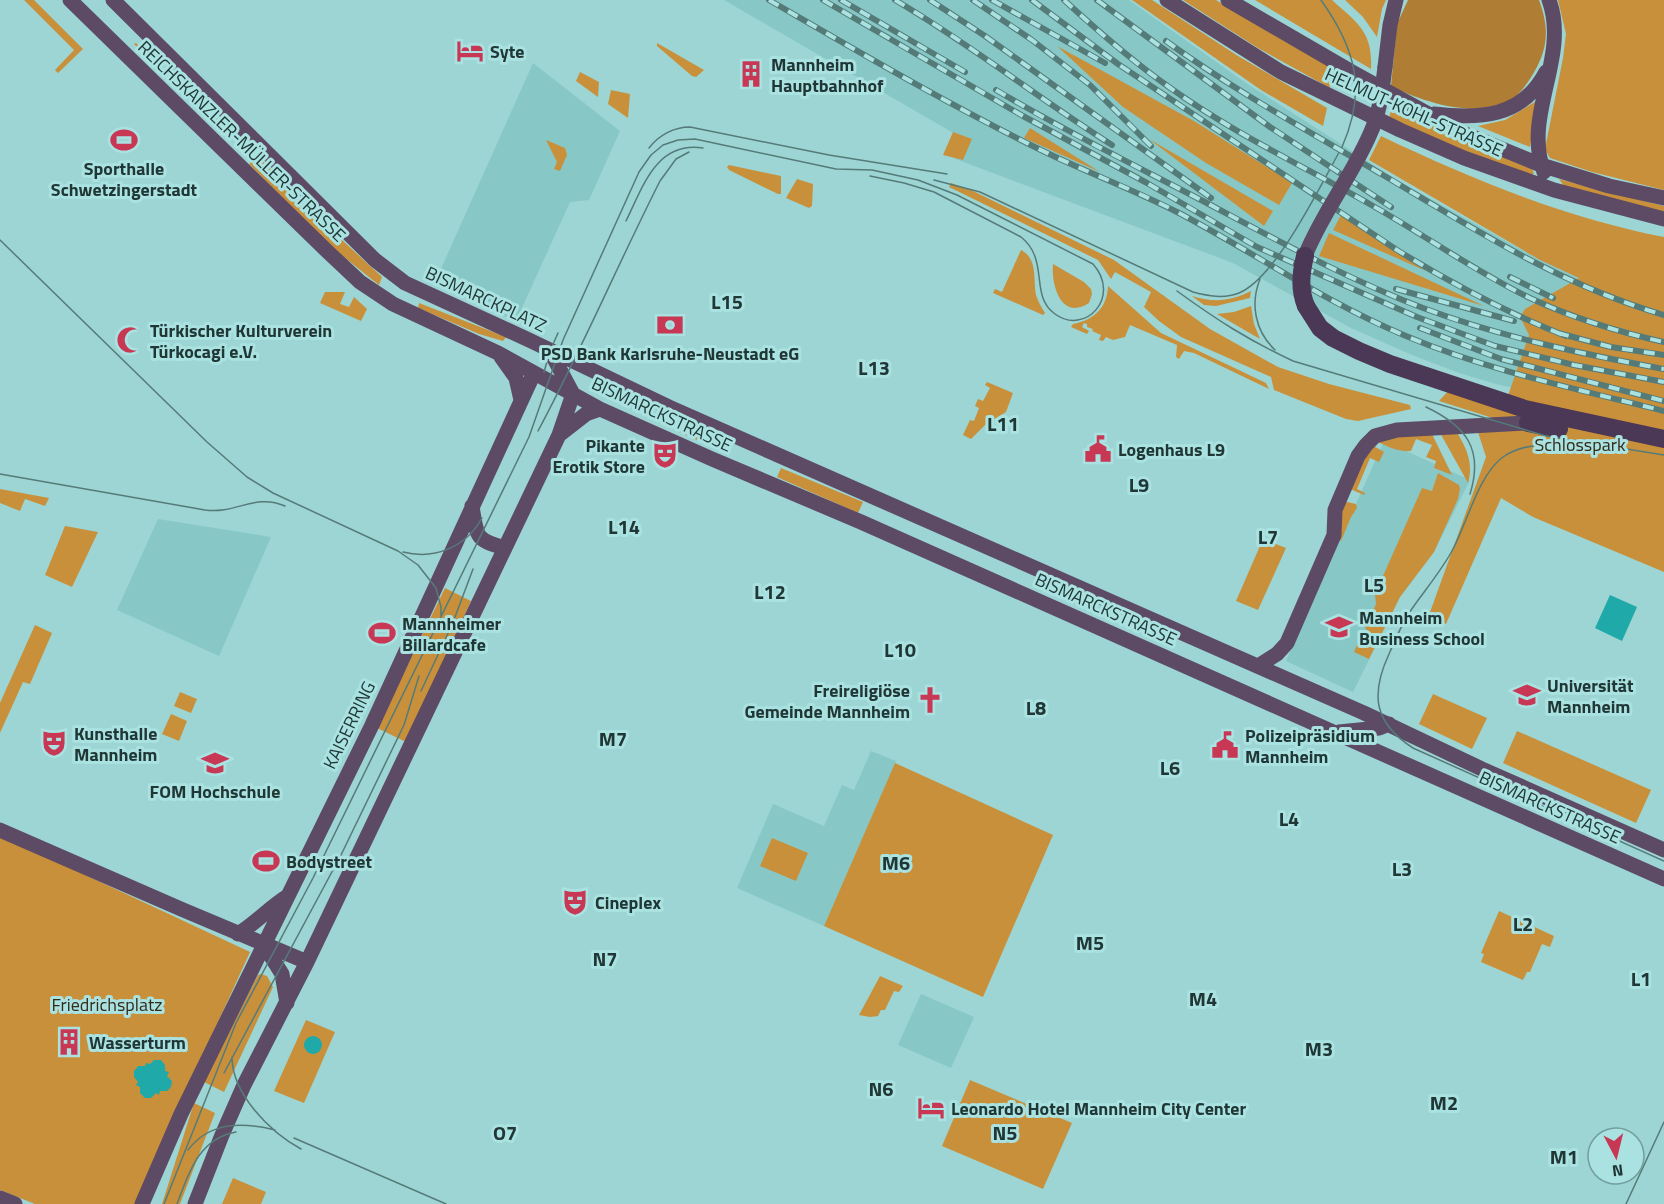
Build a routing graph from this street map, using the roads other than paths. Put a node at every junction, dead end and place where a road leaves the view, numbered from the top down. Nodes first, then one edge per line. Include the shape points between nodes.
1 (70, 0) edge
2 (113, 0) edge
3 (1167, 0) edge
4 (1228, 0) edge
5 (1396, 0) edge
6 (1549, 0) edge
7 (1552, 58) junction
8 (1427, 114) junction
9 (1541, 165) junction
10 (1554, 190) junction
11 (1664, 198) edge
12 (1664, 219) edge
13 (1305, 256) joint
14 (405, 283) joint
15 (550, 351) junction
16 (498, 353) junction
17 (580, 364) junction
18 (558, 365) junction
19 (534, 373) junction
20 (573, 394) junction
21 (521, 400) junction
22 (600, 409) junction
23 (1528, 423) joint
24 (559, 435) junction
25 (1664, 439) edge
26 (1664, 449) edge
27 (472, 506) junction
28 (506, 548) junction
29 (1258, 666) junction
30 (1389, 724) junction
31 (1336, 732) junction
32 (0, 830) edge
33 (1664, 850) edge
34 (1664, 879) edge
35 (288, 896) junction
36 (238, 934) junction
37 (264, 945) junction
38 (307, 962) junction
39 (287, 1003) junction
40 (148, 1188) junction
41 (0, 1198) edge
42 (15, 1204) edge
43 (142, 1204) edge
44 (148, 1204) edge
45 (195, 1204) edge

1 - 16 main road, REICHSKANZLER-MÜLLER-STRASSE via 360,282 393,304
2 - 14 main road, REICHSKANZLER-MÜLLER-STRASSE via 375,260
3 - 10 main road, HELMUT-KOHL-STRASSE via 1306,86 1464,158
4 - 8 main road, HELMUT-KOHL-STRASSE
5 - 13 main road, bridge via 1380,104 1370,135
6 - 7 main road via 1556,28
7 - 8 main road via 1532,91 1503,111 1476,116
7 - 9 main road via 1539,121 1537,144
8 - 9 main road, HELMUT-KOHL-STRASSE
9 - 10 main road
9 - 11 main road, HELMUT-KOHL-STRASSE
10 - 12 main road, HELMUT-KOHL-STRASSE
13 - 25 highway, bridge via 1301,294 1320,328 1333,338 1390,364 1525,409
14 - 15 main road, BISMARCKPLATZ
15 - 17 main road, BISMARCKSTRASSE
15 - 18 main road
16 - 19 main road
16 - 21 main road via 516,378
17 - 18 main road
17 - 29 main road, BISMARCKSTRASSE
18 - 19 main road
18 - 20 main road
19 - 20 main road, BISMARCKSTRASSE
19 - 21 main road, KAISERRING
20 - 22 main road, BISMARCKSTRASSE
20 - 24 main road
21 - 27 main road, KAISERRING
22 - 24 main road via 586,414
22 - 31 main road, BISMARCKSTRASSE
23 - 26 highway
23 - 29 main road via 1397,430 1369,441 1340,496 1334,536 1287,643
24 - 28 main road
27 - 28 main road via 480,538
27 - 35 main road, KAISERRING
28 - 38 main road
29 - 30 main road, BISMARCKSTRASSE
30 - 31 main road
30 - 33 main road, BISMARCKSTRASSE
31 - 34 main road, BISMARCKSTRASSE
32 - 36 main road
35 - 36 main road
35 - 37 main road, KAISERRING
36 - 37 main road
37 - 38 main road
37 - 39 main road via 282,974
37 - 40 main road, KAISERRING
38 - 39 main road
39 - 45 main road via 233,1110
40 - 43 main road, KAISERRING
40 - 44 main road
41 - 42 main road

